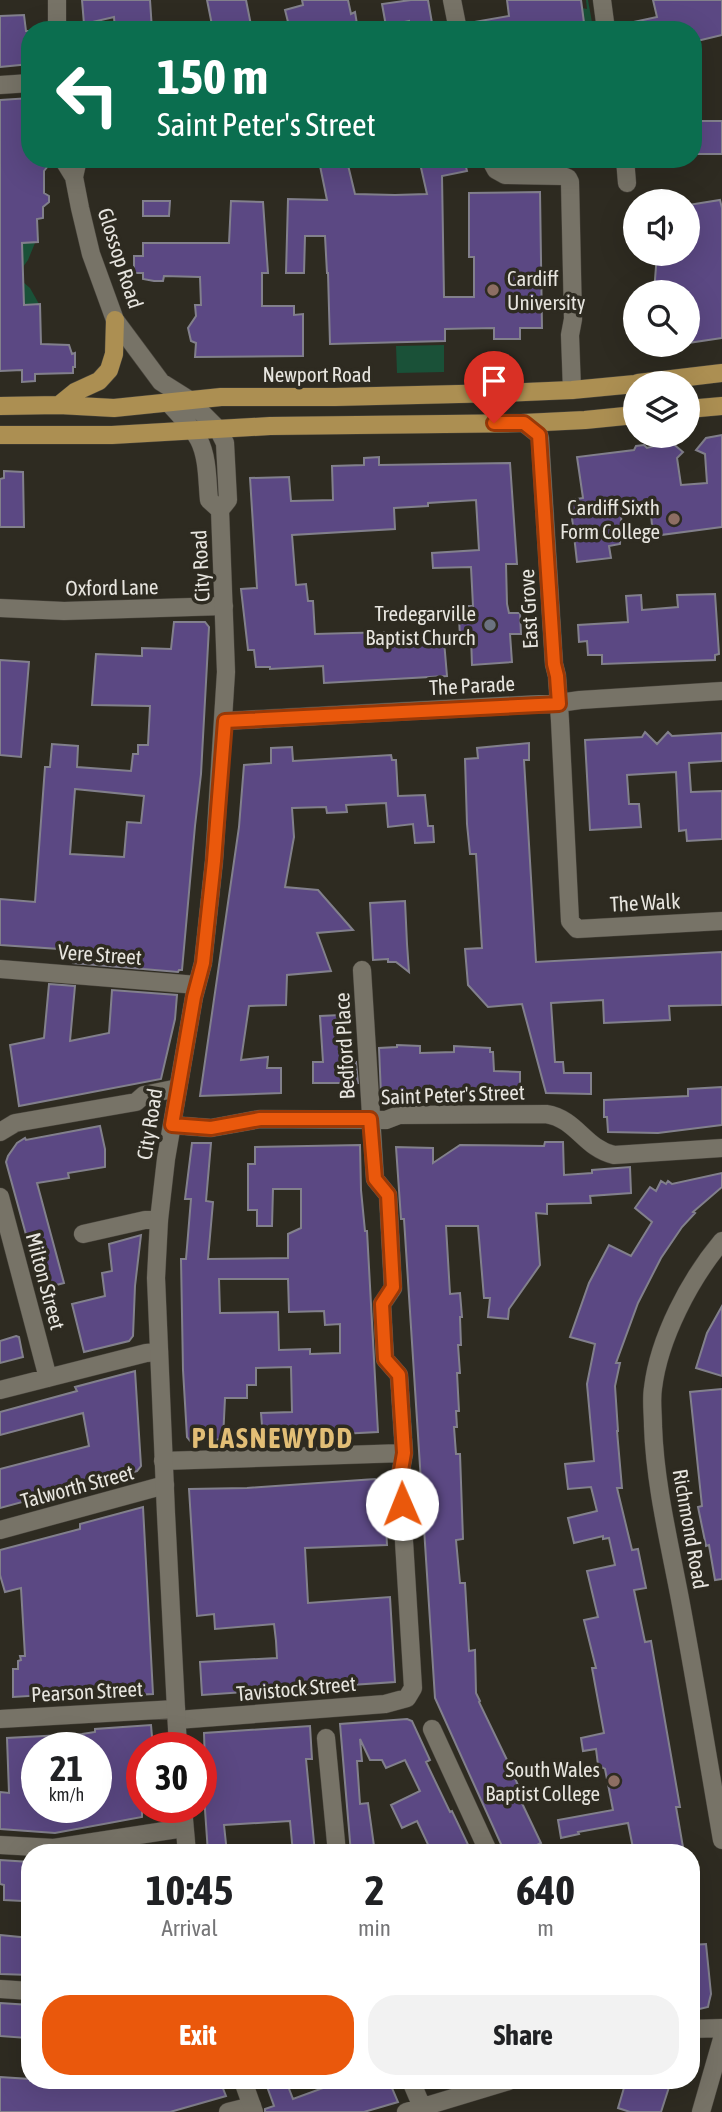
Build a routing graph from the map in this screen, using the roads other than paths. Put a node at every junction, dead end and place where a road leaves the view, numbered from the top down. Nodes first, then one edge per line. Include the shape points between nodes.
1 (57, 0) edge
2 (452, 0) edge
3 (602, 0) edge
4 (57, 21) edge
5 (456, 21) edge
6 (605, 21) edge
7 (21, 84) edge
8 (0, 85) edge
9 (76, 168) edge
10 (498, 168) edge
11 (626, 168) edge
12 (627, 183) dead end
13 (115, 320) junction
14 (722, 373) edge
15 (700, 376) edge
16 (161, 382) junction
17 (623, 385) edge
18 (572, 390) junction
19 (188, 399) junction
20 (167, 402) junction
21 (59, 405) junction
22 (0, 406) edge
23 (722, 406) edge
24 (700, 408) edge
25 (623, 416) edge
26 (524, 423) junction
27 (218, 429) junction
28 (192, 430) junction
29 (0, 435) edge
30 (220, 510) junction
31 (224, 606) junction
32 (0, 608) edge
33 (722, 691) edge
34 (559, 704) junction
35 (225, 721) junction
36 (722, 921) edge
37 (572, 926) joint
38 (0, 969) edge
39 (362, 970) dead end
40 (197, 985) junction
41 (178, 1088) junction
42 (370, 1119) junction
43 (172, 1125) junction
44 (0, 1132) edge
45 (722, 1148) edge
46 (0, 1197) edge
47 (159, 1220) junction
48 (83, 1234) dead end
49 (722, 1241) edge
50 (159, 1352) junction
51 (48, 1378) junction
52 (0, 1390) edge
53 (404, 1453) junction
54 (163, 1461) junction
55 (165, 1485) junction
56 (0, 1530) edge
57 (412, 1688) joint
58 (177, 1715) junction
59 (0, 1719) edge
60 (432, 1729) dead end
61 (178, 1732) edge
62 (326, 1738) dead end
63 (184, 1823) edge
64 (184, 1828) junction
65 (722, 1840) edge
66 (80, 1844) edge
67 (186, 1844) edge
68 (336, 1844) edge
69 (485, 1844) edge
70 (0, 1845) edge
71 (21, 1846) edge
72 (0, 1989) edge
73 (21, 1990) edge
74 (722, 2028) edge
75 (700, 2029) edge
76 (722, 2039) edge
77 (246, 2089) edge
78 (412, 2089) edge
79 (483, 2089) edge
80 (253, 2109) edge
81 (414, 2110) edge
82 (228, 2112) edge
83 (701, 2112) edge

1 - 4 street
2 - 5 street
3 - 6 street
7 - 8 street
9 - 13 street, Glossop Road via 91,254
10 - 18 street via 510,175 563,176 570,182
11 - 12 street
13 - 16 street, Glossop Road
13 - 21 main road via 109,370
14 - 15 main road, Newport Road
16 - 19 street, Glossop Road
16 - 20 street, Glossop Road
17 - 18 main road, Newport Road
18 - 19 main road, Newport Road
19 - 20 main road, Newport Road
19 - 27 street, Glossop Road
20 - 21 main road, Newport Road via 114,408
20 - 28 street
21 - 22 main road, Newport Road
23 - 24 main road
25 - 26 main road
26 - 27 main road
26 - 34 street, East Grove via 539,435
27 - 28 main road
27 - 30 street, City Road via 225,443 228,480 228,499
28 - 29 main road
28 - 30 street, City Road via 203,452 209,500
30 - 31 street, City Road
31 - 32 street, Oxford Lane via 75,611
31 - 35 street, City Road
33 - 34 street, The Parade
34 - 35 street, The Parade
34 - 37 street, East Grove
35 - 40 street, City Road via 209,909
36 - 37 street, The Walk
38 - 40 street, Vere Street
39 - 42 street, Bedford Place
40 - 41 street, City Road
41 - 43 street, City Road
41 - 44 street via 144,1095 136,1102 15,1124
42 - 43 street, Saint Peter's Street via 260,1119 211,1128
42 - 45 street, Saint Peter's Street via 546,1114 564,1119 598,1149 614,1155
42 - 53 street, Bedford Place via 375,1179 388,1195 393,1287 382,1304 385,1359 399,1375
43 - 47 street, City Road
46 - 51 street, Milton Street
47 - 48 street
47 - 50 street, City Road
49 - 65 street, Richmond Road via 677,1314 652,1391 659,1492
50 - 51 street
50 - 54 street, City Road
51 - 52 street
53 - 54 street
53 - 57 street, Bedford Place via 400,1476
54 - 55 street, City Road
55 - 56 street, Talworth Street
55 - 58 street, City Road
57 - 58 street, Tavistock Street via 407,1698 385,1704
58 - 59 street, Pearson Street
58 - 61 street, City Road
60 - 69 street
62 - 68 street
63 - 64 street
64 - 66 street
64 - 67 street
70 - 71 street
72 - 73 street
74 - 75 street
76 - 83 street
77 - 80 street
78 - 81 street
79 - 81 street
80 - 82 street

